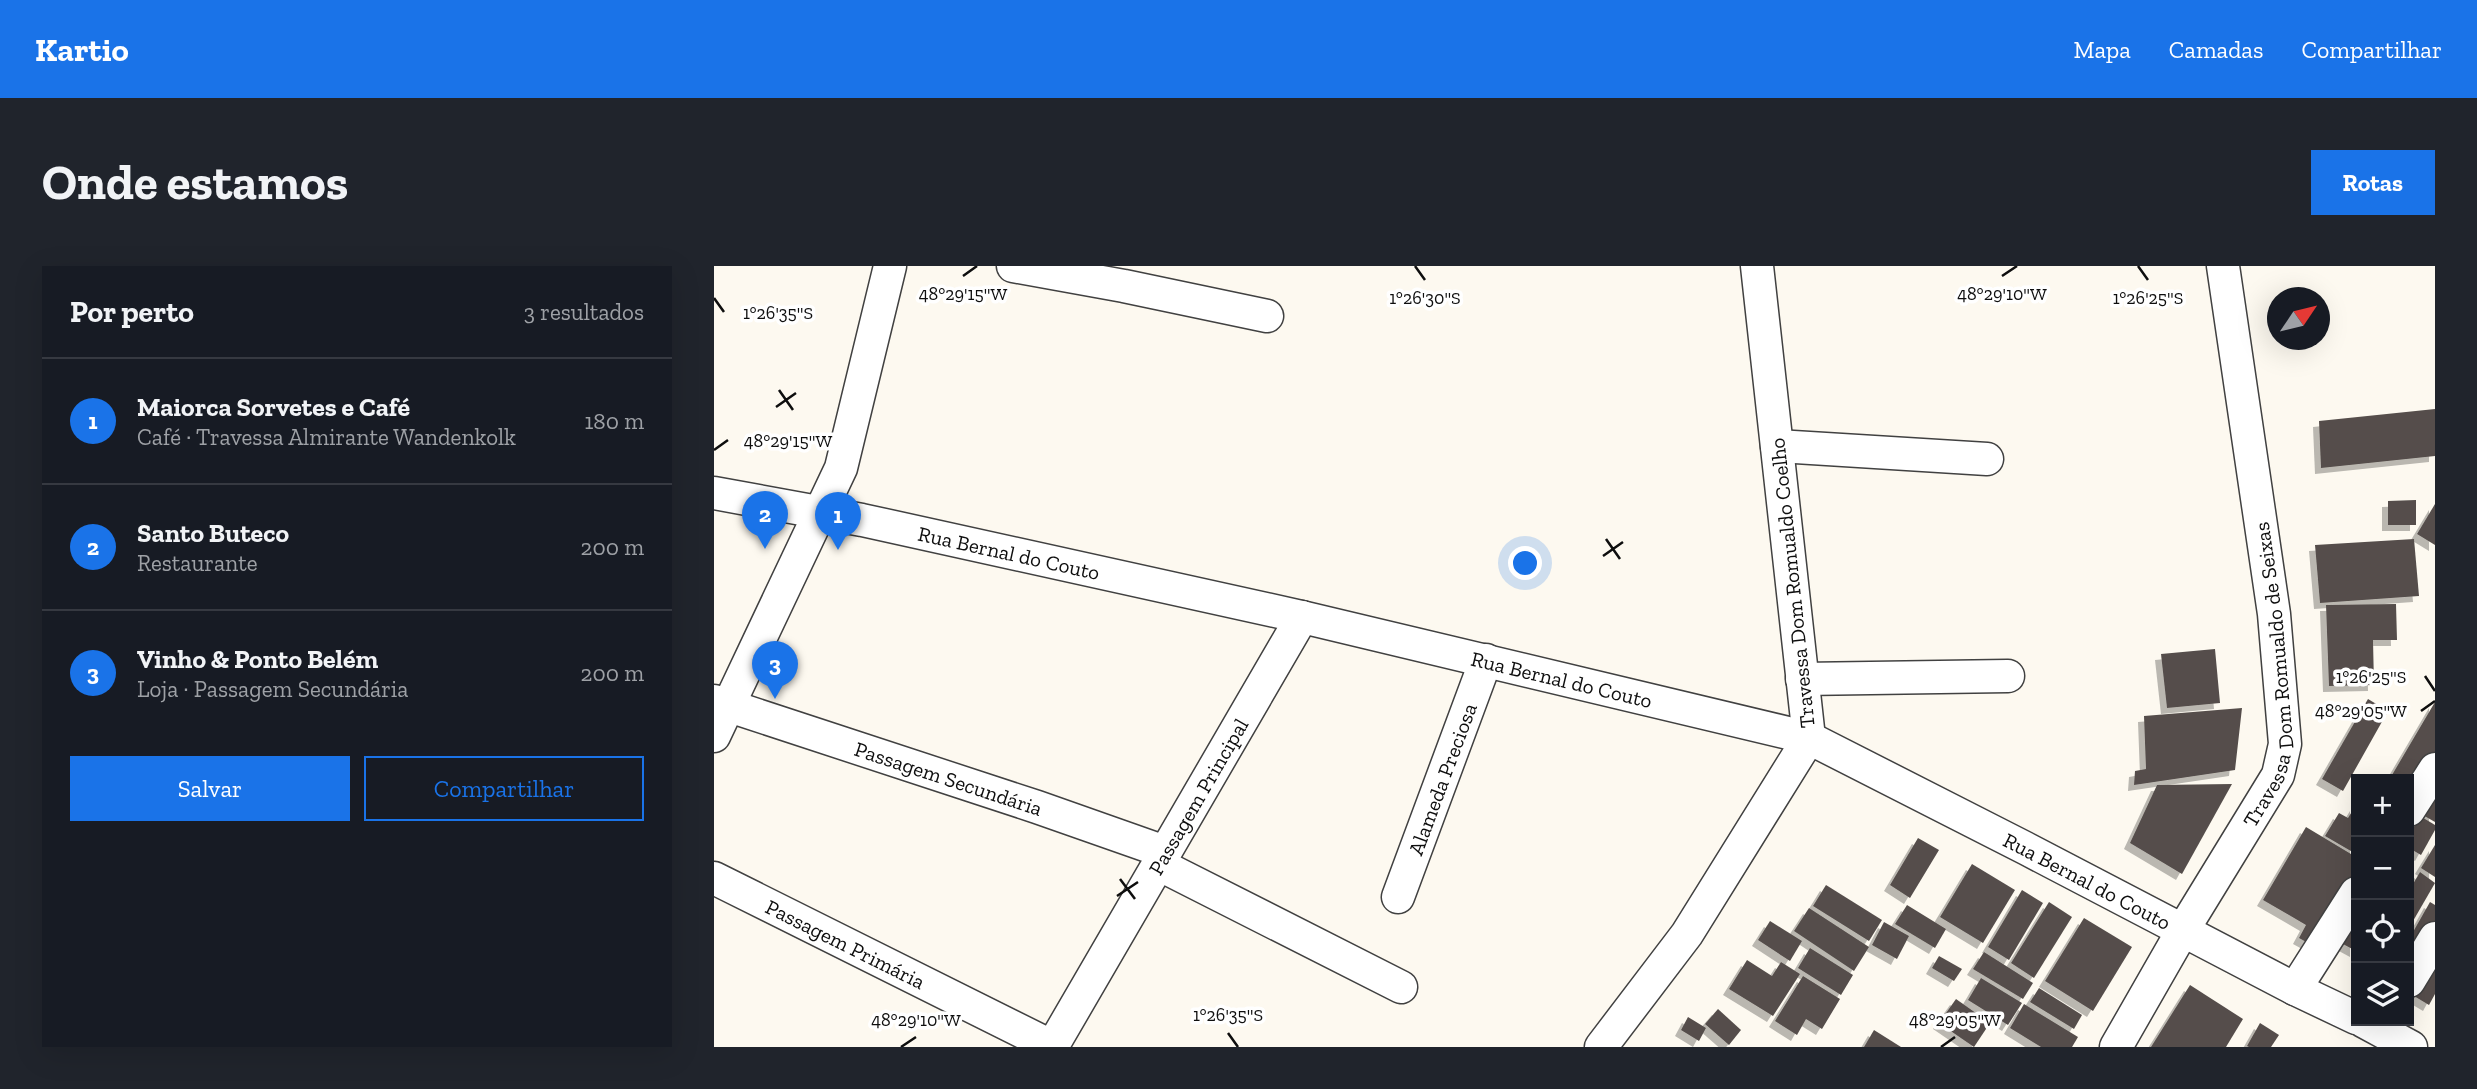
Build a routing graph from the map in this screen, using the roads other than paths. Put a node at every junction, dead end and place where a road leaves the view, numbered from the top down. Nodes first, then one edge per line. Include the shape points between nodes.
1 (890, 266) edge
2 (1013, 266) edge
3 (1757, 266) edge
4 (2223, 266) edge
5 (1267, 316) dead end
6 (1777, 446) junction
7 (1987, 459) dead end
8 (714, 493) edge
9 (822, 511) junction
10 (1302, 617) junction
11 (1486, 660) junction
12 (2008, 676) dead end
13 (1802, 679) junction
14 (722, 704) edge
15 (714, 736) edge
16 (1809, 738) junction
17 (2435, 769) edge
18 (2414, 802) edge
19 (1162, 858) junction
20 (714, 878) edge
21 (1398, 898) dead end
22 (2352, 900) edge
23 (2183, 930) junction
24 (2435, 938) edge
25 (2414, 973) edge
26 (1401, 987) dead end
27 (2295, 989) junction
28 (2351, 1013) edge
29 (2377, 1026) edge
30 (1052, 1047) edge
31 (1601, 1047) edge
32 (2116, 1047) edge
33 (2411, 1047) edge

1 - 9 street via 841,468
2 - 5 street
3 - 6 street, Travessa Dom Romualdo Coelho
4 - 23 street, Travessa Dom Romualdo de Seixas via 2274,614 2285,744 2278,775
6 - 7 street
6 - 13 street, Travessa Dom Romualdo Coelho
8 - 9 street, Rua Bernal do Couto
9 - 10 street, Rua Bernal do Couto
9 - 14 street
10 - 11 street, Rua Bernal do Couto
10 - 19 street, Passagem Principal
11 - 16 street, Rua Bernal do Couto
11 - 21 street, Alameda Preciosa
12 - 13 street
13 - 16 street, Travessa Dom Romualdo Coelho
14 - 15 street
14 - 19 street, Passagem Secundária via 1037,807
16 - 23 street, Rua Bernal do Couto
16 - 31 street, Travessa Dom Romualdo Coelho via 1687,934
17 - 18 street
19 - 26 street, Passagem Secundária
19 - 30 street, Passagem Principal
20 - 30 street, Passagem Primária
22 - 27 street
23 - 27 street, Rua Bernal do Couto
23 - 32 street, Travessa Dom Romualdo de Seixas
24 - 25 street
27 - 28 street, Rua Bernal do Couto
29 - 33 street, Rua Bernal do Couto

